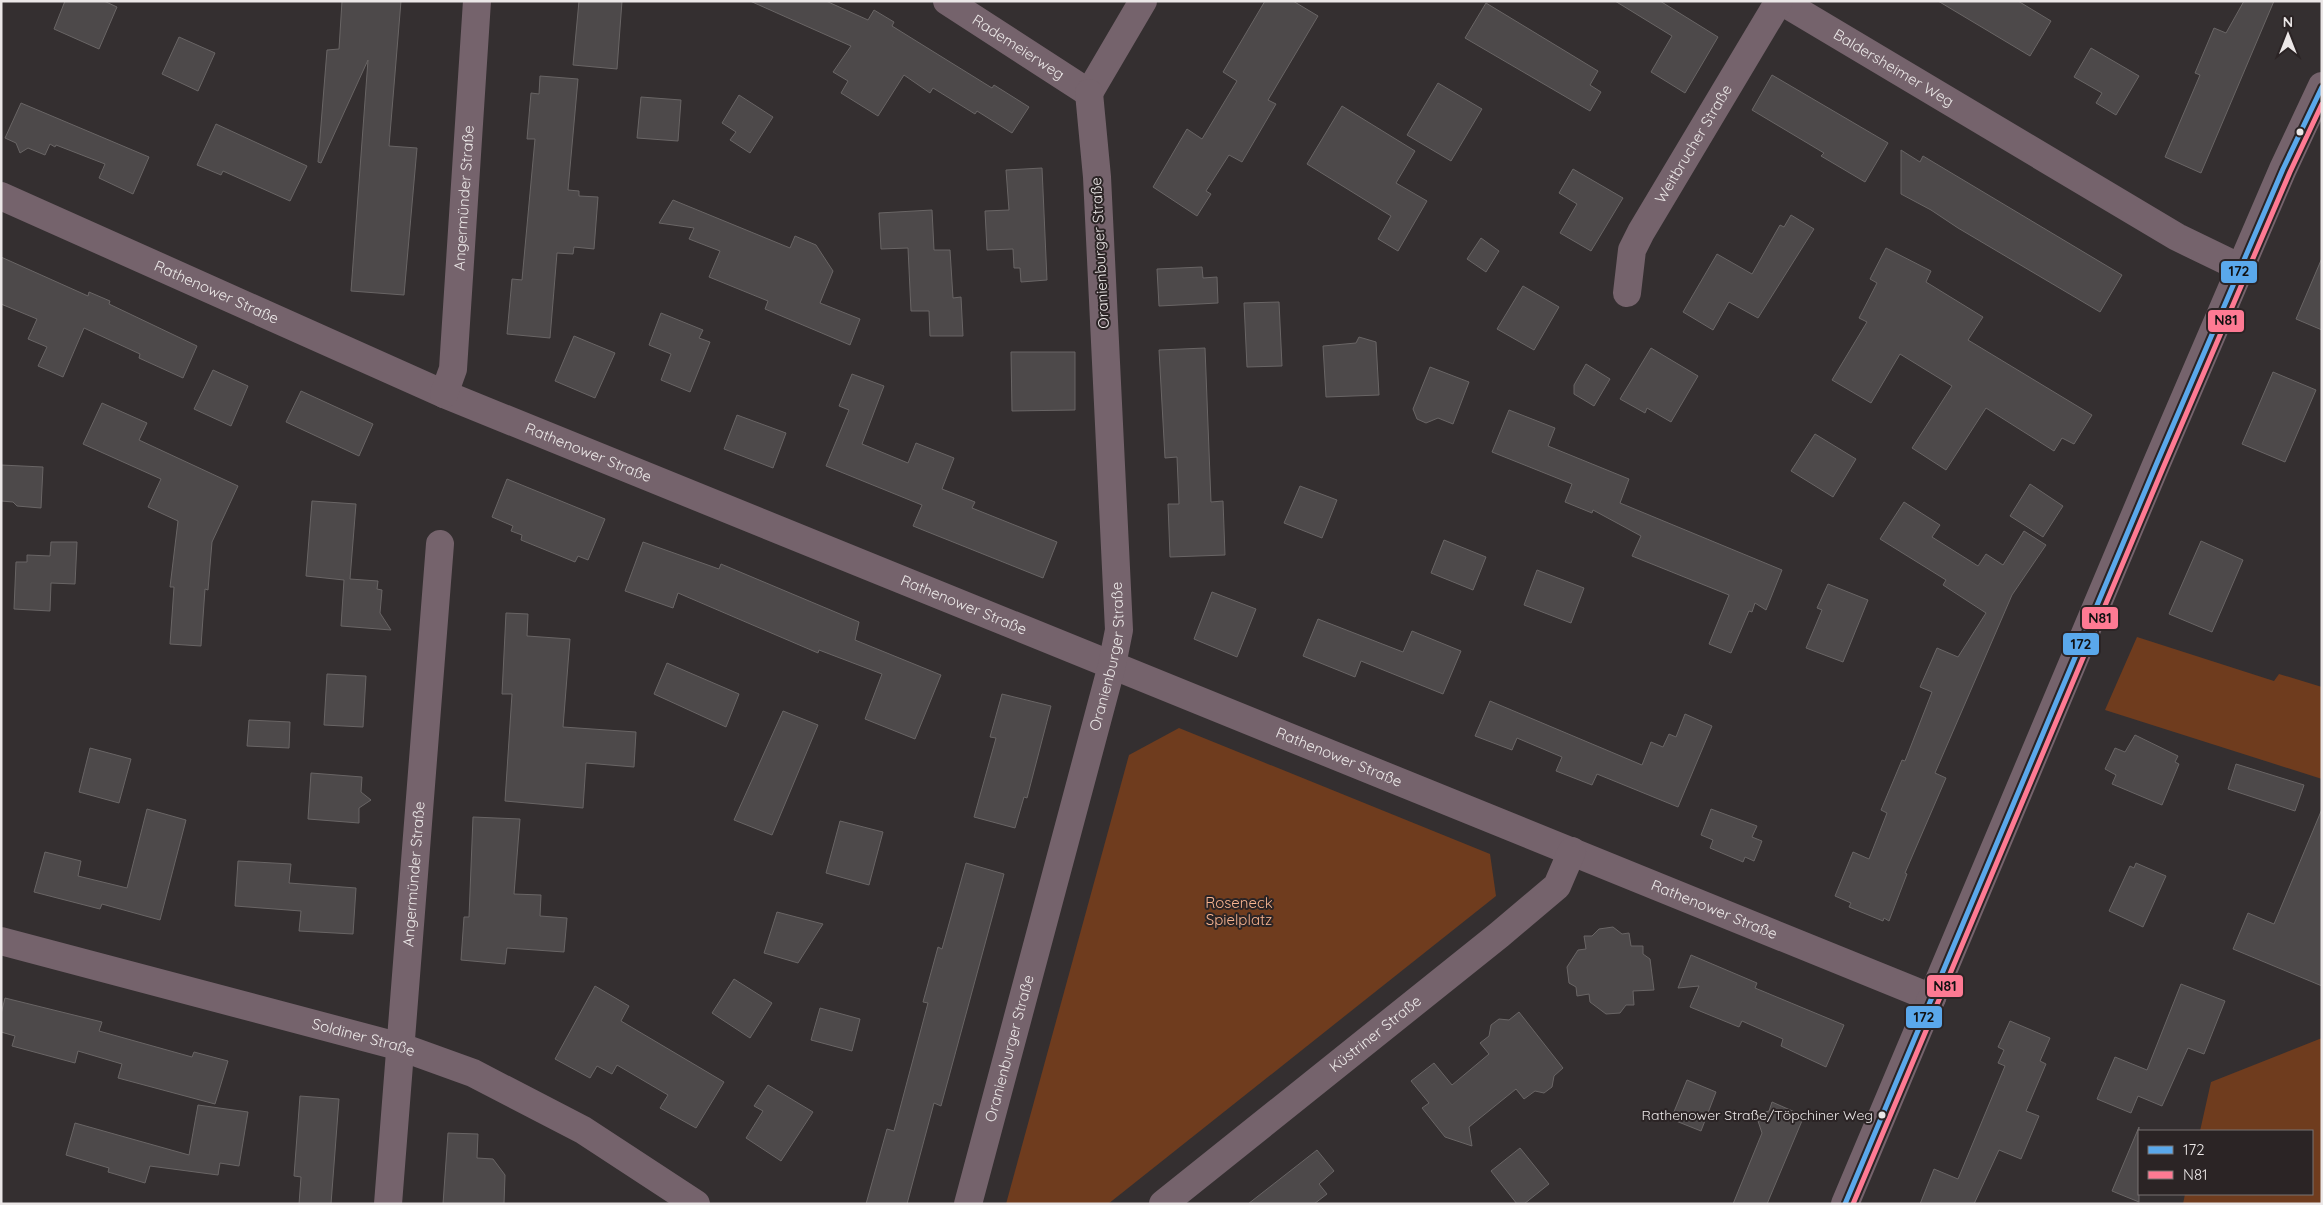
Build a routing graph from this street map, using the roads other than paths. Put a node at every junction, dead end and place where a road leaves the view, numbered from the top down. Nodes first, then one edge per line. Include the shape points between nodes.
1 (477, 1) edge
2 (947, 1) edge
3 (1143, 1) edge
4 (1780, 1) edge
5 (2322, 86) edge
6 (1089, 93) junction
7 (1, 196) edge
8 (2241, 268) junction
9 (1627, 293) dead end
10 (444, 394) junction
11 (440, 544) dead end
12 (1112, 665) junction
13 (1572, 851) junction
14 (1, 941) edge
15 (1932, 998) junction
16 (401, 1047) junction
17 (388, 1204) edge
18 (696, 1204) edge
19 (968, 1204) edge
20 (1163, 1204) edge
21 (1845, 1204) edge

1 - 10 street, Angermünder Straße via 454,369
2 - 6 street, Rademeierweg
3 - 6 street
4 - 8 street, Baldersheimer Weg via 2177,237
4 - 9 street, Weitbrucher Straße via 1641,232 1632,250
5 - 8 street
6 - 12 street, Oranienburger Straße via 1097,186 1119,630
7 - 10 street, Rathenower Straße
8 - 15 street
10 - 12 street, Rathenower Straße
11 - 16 street, Angermünder Straße
12 - 13 street, Rathenower Straße
12 - 19 street, Oranienburger Straße
13 - 15 street, Rathenower Straße
13 - 20 street, Küstriner Straße via 1557,886
14 - 16 street, Soldiner Straße
15 - 21 street
16 - 17 street, Angermünder Straße
16 - 18 street, Soldiner Straße via 473,1073 583,1130

